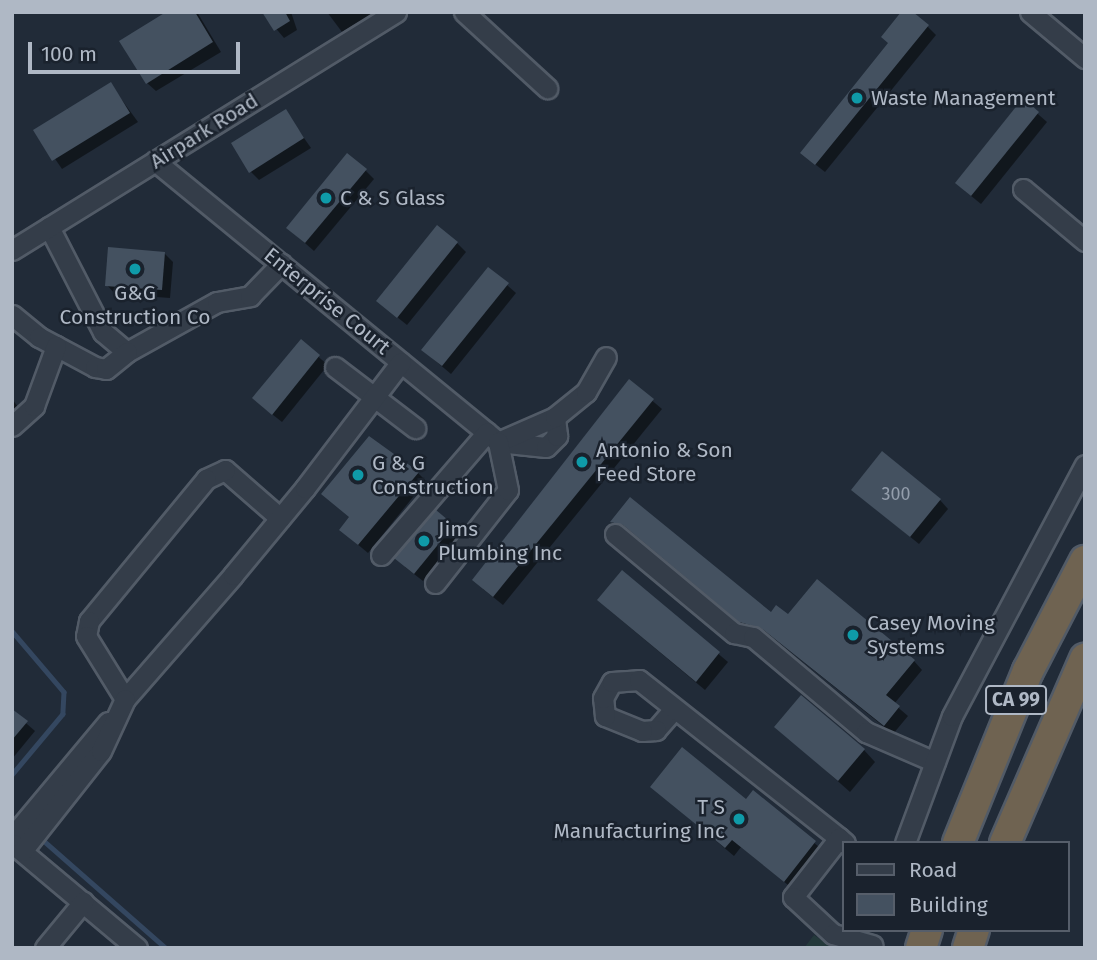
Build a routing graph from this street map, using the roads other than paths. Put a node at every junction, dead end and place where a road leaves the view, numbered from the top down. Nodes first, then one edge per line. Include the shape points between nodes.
1 (396, 12) edge
2 (464, 12) edge
3 (1030, 12) edge
4 (1085, 58) edge
5 (547, 88) dead end
6 (155, 161) junction
7 (1023, 189) dead end
8 (49, 227) junction
9 (1085, 241) edge
10 (12, 250) edge
11 (281, 264) junction
12 (12, 315) edge
13 (56, 346) junction
14 (127, 352) junction
15 (606, 357) dead end
16 (401, 362) junction
17 (335, 367) dead end
18 (374, 399) junction
19 (12, 426) edge
20 (415, 428) dead end
21 (492, 437) junction
22 (1085, 465) edge
23 (281, 518) junction
24 (614, 534) dead end
25 (381, 555) dead end
26 (1085, 561) edge
27 (435, 583) dead end
28 (1085, 659) edge
29 (125, 699) junction
30 (674, 709) dead end
31 (935, 762) junction
32 (842, 840) edge
33 (906, 841) edge
34 (959, 841) edge
35 (1006, 841) edge
36 (15, 844) edge
37 (83, 902) junction
38 (873, 941) edge
39 (45, 948) edge
40 (137, 948) edge

1 - 6 street, Airpark Road
2 - 5 street
3 - 4 street
6 - 8 street, Airpark Road
6 - 11 street, Enterprise Court
7 - 9 street
8 - 10 street, Airpark Road
8 - 14 street via 103,332
11 - 14 street via 250,296 218,302
11 - 16 street, Enterprise Court
12 - 13 street
13 - 14 street via 106,369
13 - 19 street via 34,406
15 - 21 street via 586,392 555,417
16 - 18 street
16 - 21 street, Enterprise Court
17 - 18 street
18 - 20 street
18 - 23 street
21 - 25 street
21 - 27 street via 508,490
22 - 31 street via 1032,556
23 - 29 street
23 - 29 street via 225,470 206,479 89,621 86,636
24 - 31 street via 734,633 753,636 866,732
26 - 34 highway, CA 99 via 1028,671
28 - 35 highway, CA 99
29 - 36 street via 101,751
30 - 32 street
31 - 33 street
32 - 38 street via 793,897 833,934
36 - 37 street
37 - 39 street
37 - 40 street

